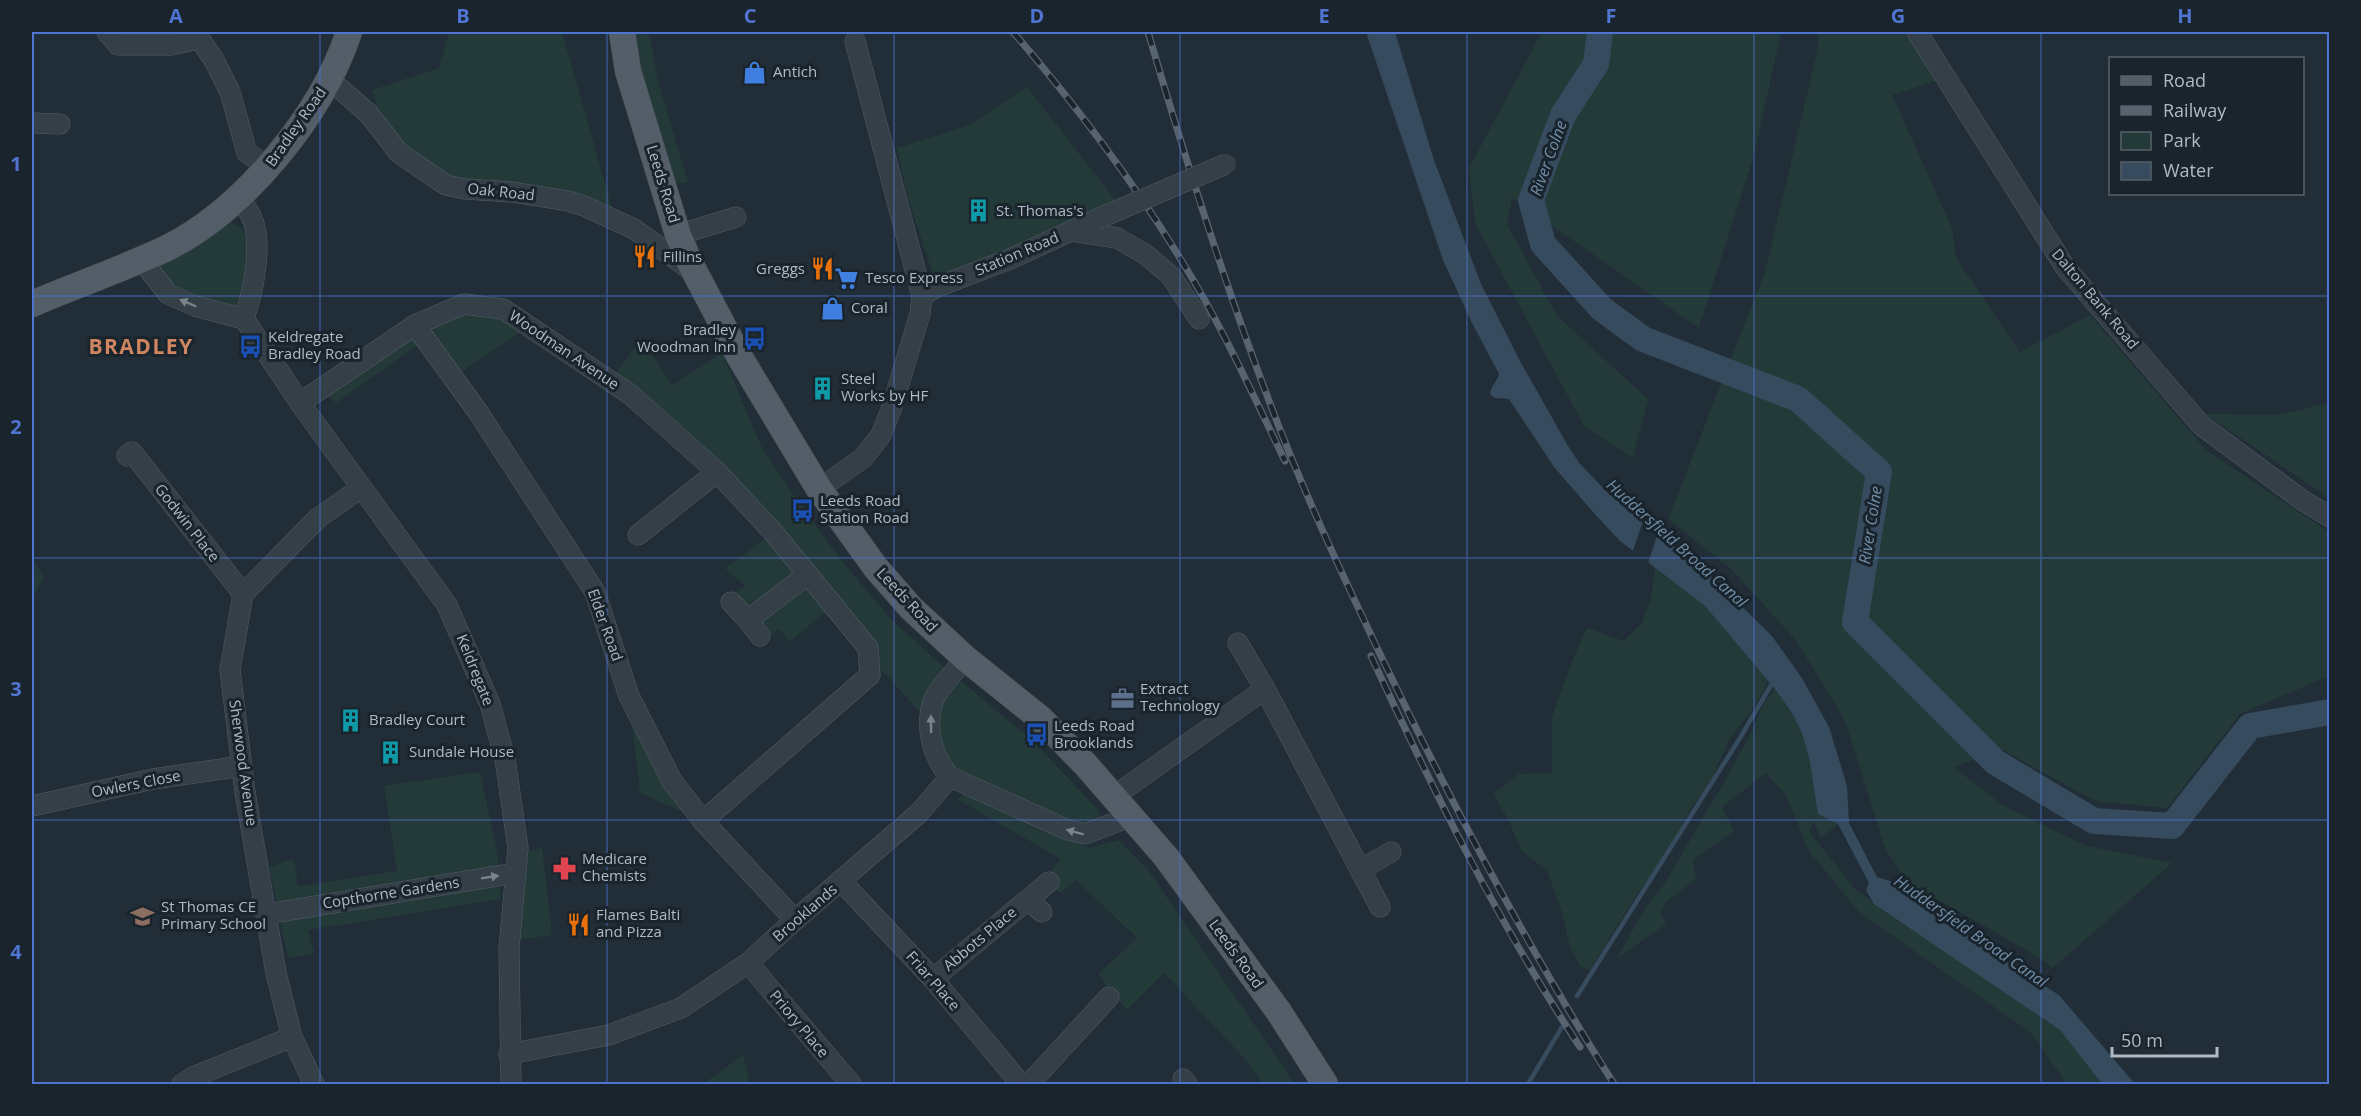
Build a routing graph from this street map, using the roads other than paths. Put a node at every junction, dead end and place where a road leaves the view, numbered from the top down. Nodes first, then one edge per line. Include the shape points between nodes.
1 (107, 32) edge
2 (349, 32) edge
3 (622, 32) edge
4 (1917, 32) edge
5 (197, 35) edge
6 (855, 41) dead end
7 (329, 79) junction
8 (32, 123) edge
9 (60, 124) dead end
10 (1226, 164) dead end
11 (269, 167) junction
12 (237, 196) junction
13 (736, 217) dead end
14 (1072, 231) junction
15 (678, 235) junction
16 (141, 259) junction
17 (695, 274) junction
18 (922, 296) junction
19 (32, 304) edge
20 (244, 319) junction
21 (1199, 319) dead end
22 (415, 326) junction
23 (300, 403) junction
24 (132, 452) dead end
25 (717, 472) junction
26 (361, 488) junction
27 (819, 489) junction
28 (2330, 517) edge
29 (638, 535) dead end
30 (808, 574) junction
31 (243, 594) junction
32 (731, 602) dead end
33 (1238, 644) dead end
34 (965, 658) junction
35 (1265, 689) junction
36 (242, 766) junction
37 (950, 777) junction
38 (1113, 797) junction
39 (32, 806) edge
40 (1130, 817) junction
41 (703, 821) junction
42 (1391, 852) dead end
43 (1360, 870) junction
44 (515, 873) junction
45 (841, 881) junction
46 (1049, 882) dead end
47 (1380, 907) dead end
48 (267, 914) junction
49 (795, 920) junction
50 (748, 963) junction
51 (933, 979) junction
52 (1109, 997) dead end
53 (292, 1037) junction
54 (510, 1054) junction
55 (187, 1075) edge
56 (314, 1084) edge
57 (511, 1084) edge
58 (851, 1084) edge
59 (1021, 1084) edge
60 (1029, 1084) edge
61 (1325, 1084) edge

1 - 5 street via 118,45 171,45
2 - 7 main road, Bradley Road
3 - 15 main road, Leeds Road via 628,71
4 - 28 street, Dalton Bank Road via 2065,267 2201,425
5 - 11 street via 230,92 247,153
6 - 18 street
7 - 11 main road, Bradley Road
7 - 17 street, Oak Road via 369,114 399,153 446,185 568,201 634,229
8 - 9 street
10 - 14 street, bridge
11 - 12 main road, Bradley Road
12 - 16 main road, Bradley Road via 218,214
12 - 20 street via 252,216 257,244
13 - 15 street
14 - 18 street, Station Road
14 - 21 street, Station Road via 1117,238 1145,254 1171,276
15 - 17 main road, Leeds Road
16 - 19 main road, Bradley Road
20 -> 16 street via 168,294
17 - 27 main road, Leeds Road
18 - 27 street via 920,314 881,435 863,458
20 - 23 street, Keldregate
22 - 23 street, Woodman Avenue
22 - 25 street, Woodman Avenue via 464,304 503,309 631,394
22 - 41 street, Elder Road via 478,412 595,592 629,696 672,781
23 - 26 street, Keldregate
24 - 31 street, Godwin Place
25 - 29 street
25 - 30 street, Woodman Avenue
26 - 31 street via 318,518
26 - 44 street, Keldregate via 447,605 471,655 505,759 518,848
27 - 34 main road, Leeds Road via 876,568 911,608
30 - 32 street via 754,628
30 - 41 street, Woodman Avenue via 868,648 870,675
31 - 36 street, Sherwood Avenue via 230,670
33 - 35 street
37 -> 34 street via 932,747 930,718 935,697
34 - 38 main road, Leeds Road via 1041,719
35 - 38 street
35 - 43 street
36 - 39 street, Owlers Close via 153,779
36 - 48 street, Sherwood Avenue
40 -> 37 street via 1085,834
37 - 45 street, Brooklands via 918,814
38 - 40 main road, Leeds Road
40 - 61 main road, Leeds Road via 1166,857 1279,1012
41 - 49 street, Elder Road
42 - 43 street
43 - 47 street
48 -> 44 street, Copthorne Gardens
44 - 54 street, Keldregate via 509,948
45 - 49 street, Brooklands
45 - 51 street, Friar Place
46 - 51 street, Abbots Place via 1035,906
48 - 53 street, Sherwood Avenue
49 - 50 street, Brooklands
50 - 54 street, Brooklands via 681,1008 652,1020 586,1041
50 - 58 street, Priory Place
51 - 59 street, Friar Place
52 - 60 street
53 - 55 street
53 - 56 street, Sherwood Avenue
54 - 57 street, Keldregate

